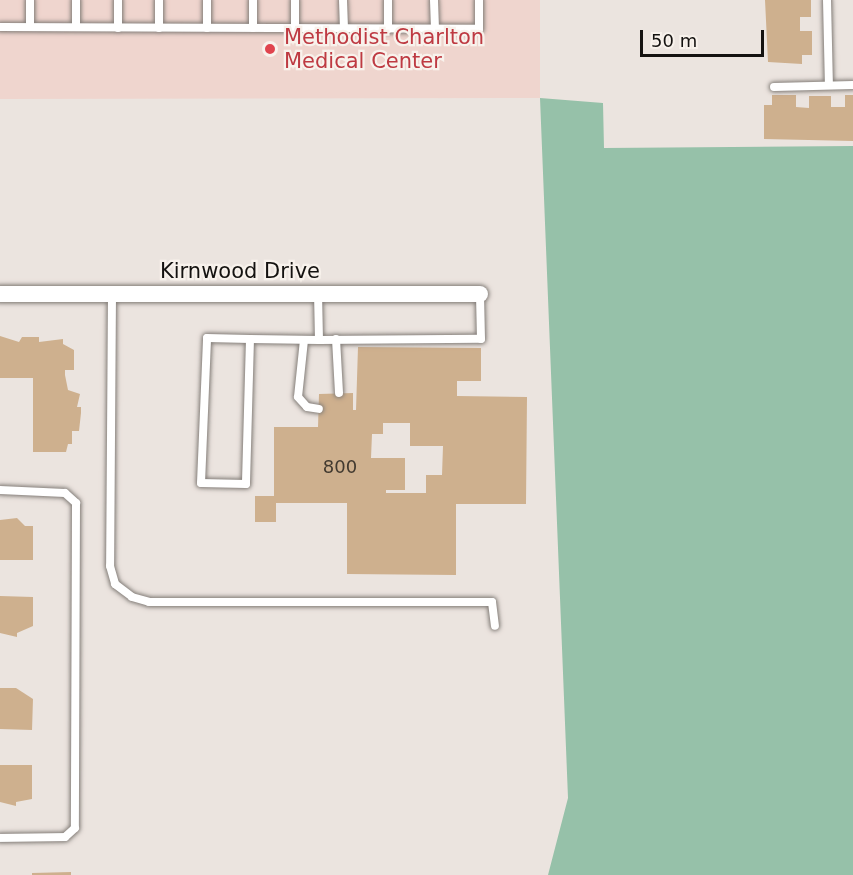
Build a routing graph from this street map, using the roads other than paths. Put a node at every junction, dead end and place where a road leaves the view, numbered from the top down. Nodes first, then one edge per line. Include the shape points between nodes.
1 (30, 0) edge
2 (76, 0) edge
3 (118, 0) edge
4 (159, 0) edge
5 (207, 0) edge
6 (253, 0) edge
7 (295, 0) edge
8 (343, 0) edge
9 (388, 0) edge
10 (434, 0) edge
11 (478, 0) edge
12 (827, 0) edge
13 (0, 27) edge
14 (30, 27) junction
15 (76, 27) junction
16 (118, 28) junction
17 (159, 28) junction
18 (207, 28) junction
19 (253, 28) junction
20 (295, 28) junction
21 (344, 28) junction
22 (388, 28) junction
23 (435, 29) junction
24 (829, 85) junction
25 (853, 85) edge
26 (774, 87) dead end
27 (0, 294) edge
28 (112, 294) junction
29 (318, 294) junction
30 (480, 294) joint
31 (250, 339) junction
32 (336, 339) junction
33 (304, 340) junction
34 (319, 340) junction
35 (339, 393) dead end
36 (319, 409) dead end
37 (0, 490) edge
38 (495, 627) dead end
39 (0, 838) edge

1 - 14 lane
2 - 15 lane
3 - 16 lane
4 - 17 lane
5 - 18 lane
6 - 19 lane
7 - 20 lane
8 - 21 lane
9 - 22 lane
10 - 23 lane
11 - 23 lane via 478,29
12 - 24 lane
13 - 14 lane
14 - 15 lane
15 - 16 lane
16 - 17 lane
17 - 18 lane
18 - 19 lane
19 - 20 lane
20 - 21 lane
21 - 22 lane
22 - 23 lane
24 - 25 lane
24 - 26 lane
27 - 28 street, Kirnwood Drive
28 - 29 street, Kirnwood Drive
28 - 38 lane via 110,566 115,584 132,597 149,602 492,602
29 - 30 street, Kirnwood Drive
29 - 34 lane
30 - 32 lane via 481,339
31 - 31 lane via 207,338 201,483 246,484
31 - 33 lane
32 - 34 lane
32 - 35 lane
33 - 34 lane
33 - 36 lane via 298,398 307,407
37 - 39 lane via 65,493 76,503 75,828 65,837

